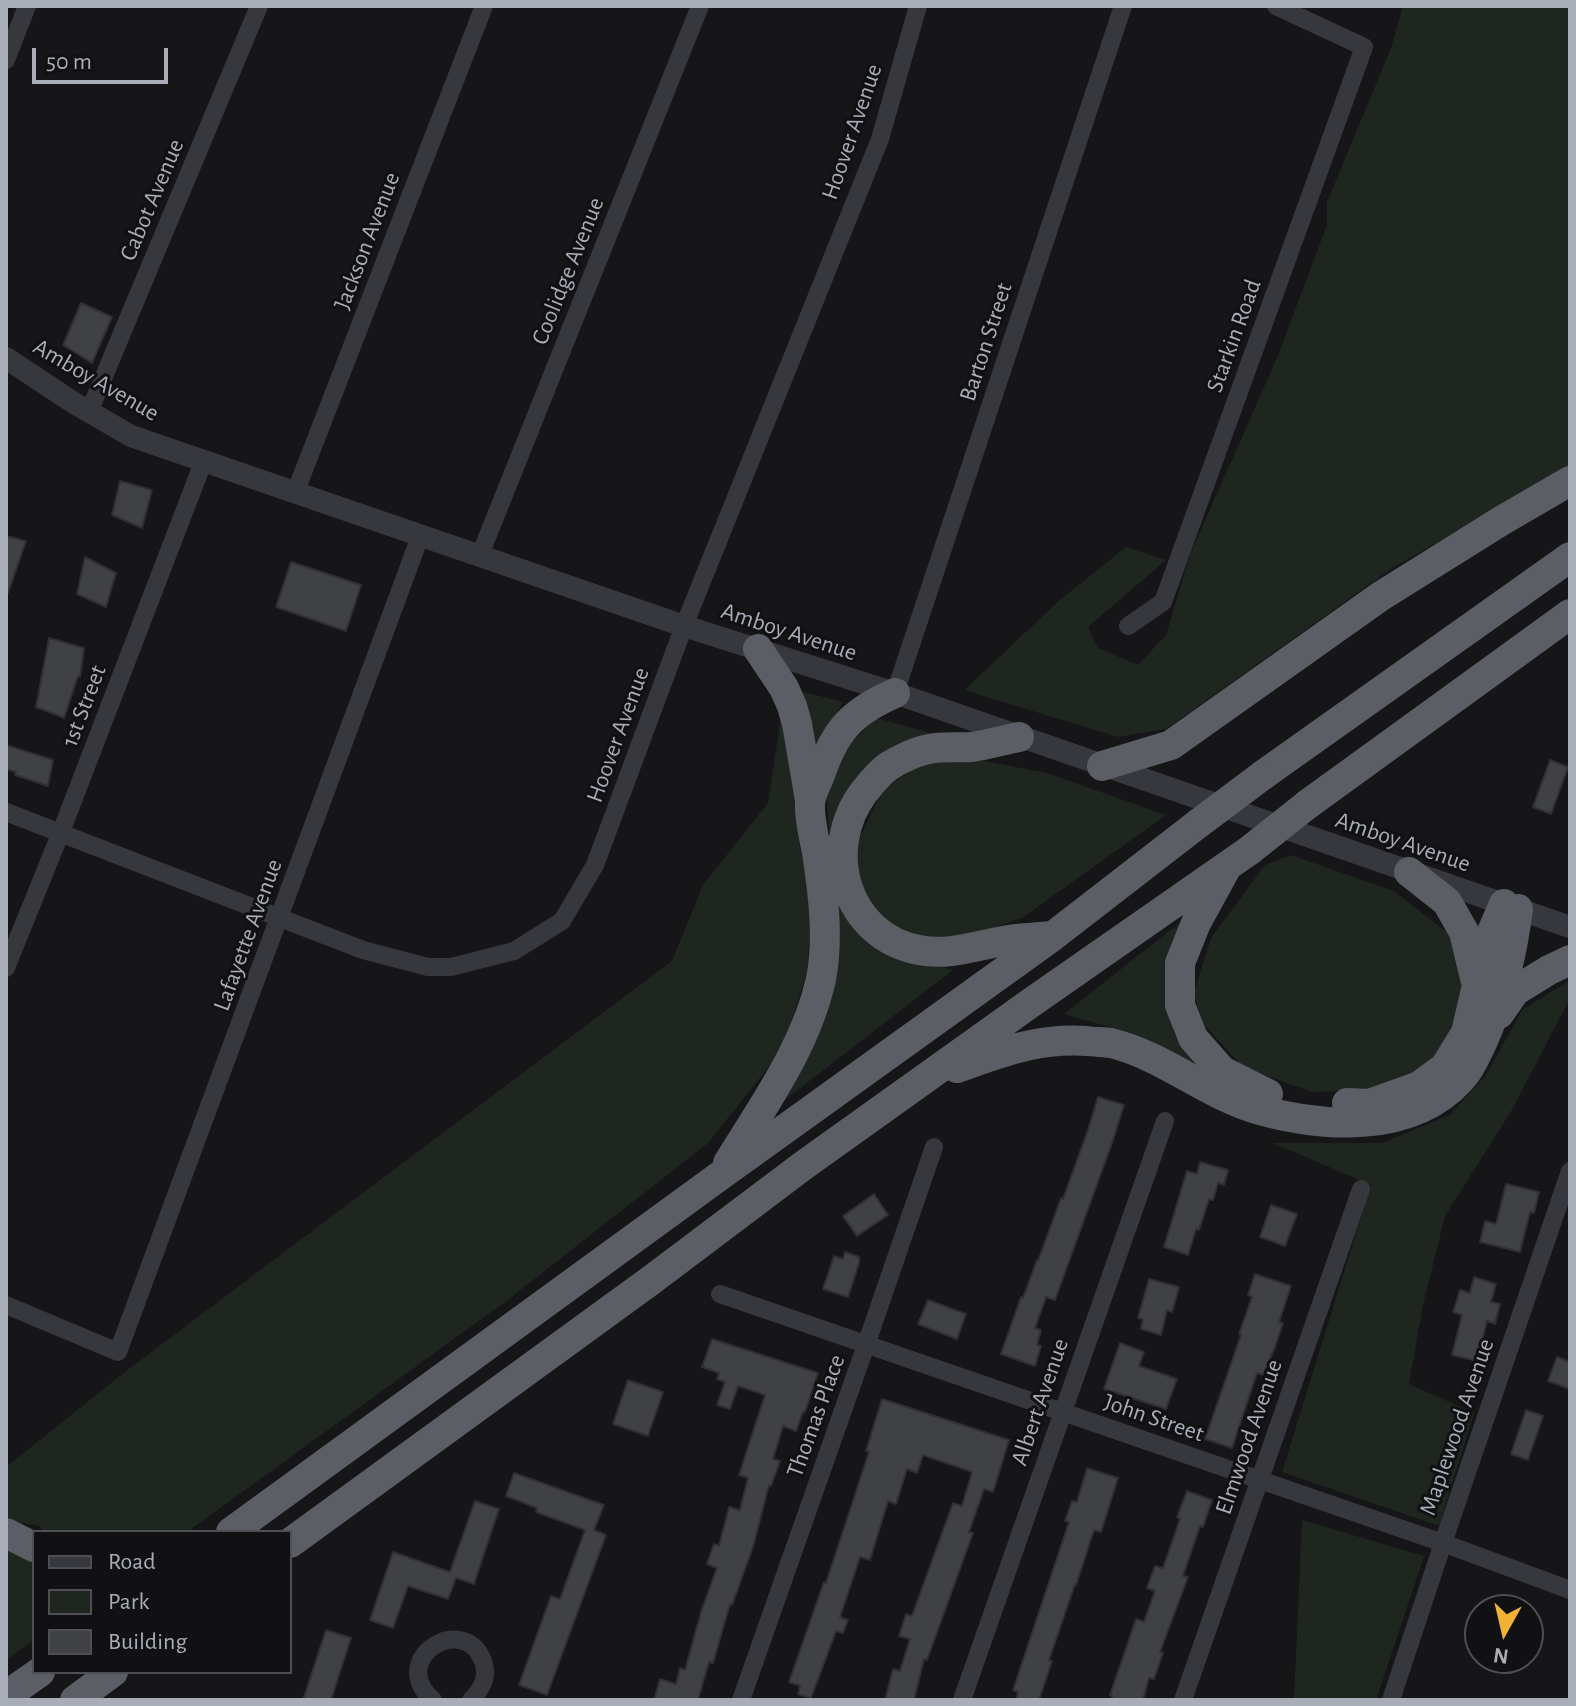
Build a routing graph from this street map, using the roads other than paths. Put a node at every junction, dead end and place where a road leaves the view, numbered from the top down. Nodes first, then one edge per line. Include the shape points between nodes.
1 (27, 6) edge
2 (259, 6) edge
3 (484, 6) edge
4 (700, 6) edge
5 (918, 6) edge
6 (1123, 6) edge
7 (1276, 6) edge
8 (6, 60) edge
9 (7, 364) edge
10 (89, 412) junction
11 (204, 460) junction
12 (1570, 481) edge
13 (295, 493) junction
14 (421, 534) junction
15 (480, 555) junction
16 (1570, 557) edge
17 (1570, 614) edge
18 (684, 626) junction
19 (1128, 626) dead end
20 (758, 649) junction
21 (895, 693) junction
22 (1019, 737) junction
23 (1102, 766) junction
24 (810, 803) junction
25 (6, 812) edge
26 (61, 832) junction
27 (1240, 856) junction
28 (1409, 872) junction
29 (1511, 907) junction
30 (280, 918) junction
31 (1570, 927) edge
32 (1053, 936) junction
33 (1570, 960) edge
34 (6, 968) edge
35 (1477, 990) junction
36 (1488, 1029) junction
37 (925, 1079) junction
38 (1165, 1121) dead end
39 (934, 1147) dead end
40 (1570, 1171) edge
41 (721, 1175) junction
42 (1361, 1189) dead end
43 (720, 1294) dead end
44 (6, 1305) edge
45 (866, 1345) junction
46 (1062, 1412) junction
47 (1260, 1480) junction
48 (234, 1530) edge
49 (6, 1533) edge
50 (292, 1542) edge
51 (1443, 1543) junction
52 (32, 1546) edge
53 (1570, 1590) edge
54 (35, 1674) edge
55 (110, 1674) edge
56 (6, 1696) edge
57 (75, 1700) edge
58 (433, 1700) edge
59 (471, 1700) edge
60 (741, 1700) edge
61 (962, 1700) edge
62 (1183, 1700) edge
63 (1391, 1700) edge

1 - 8 street
2 - 10 street, Cabot Avenue
3 - 13 street, Jackson Avenue
4 - 15 street, Coolidge Avenue
5 - 18 street, Hoover Avenue via 880,139
6 - 21 street, Barton Street
7 - 19 street, Starkin Road via 1364,47 1163,602
9 - 10 street, Amboy Avenue
10 - 11 street, Amboy Avenue via 131,436
11 - 13 street, Amboy Avenue
11 - 26 street, 1st Street
12 - 23 highway via 1381,596 1171,745
13 - 14 street, Amboy Avenue
14 - 15 street, Amboy Avenue
14 - 30 street, Lafayette Avenue
15 - 18 street, Amboy Avenue
16 - 32 highway, bridge via 1263,775
17 - 27 highway, bridge
18 - 20 street, Amboy Avenue
18 - 30 street, Hoover Avenue via 595,865 562,921 514,951 451,967 428,967 363,950
20 - 21 street, Amboy Avenue
20 - 24 highway via 792,706
21 - 22 street, Amboy Avenue
21 - 24 highway via 847,723 826,756
22 - 23 street, Amboy Avenue
22 - 32 highway via 974,747 928,749 889,766 858,800 850,819 844,875 860,915 882,936 920,951 956,952
23 - 28 street, Amboy Avenue
24 - 41 highway via 825,934 814,1006 786,1069
25 - 26 street, Hoover Avenue
26 - 30 street, Hoover Avenue
26 - 34 street, 1st Street
27 - 35 highway via 1196,923 1180,963 1180,1005 1193,1038 1222,1071 1266,1093 1369,1104 1419,1086 1445,1067 1466,1033
27 - 37 highway
28 - 29 street, Amboy Avenue
28 - 35 highway via 1447,902 1464,932
29 - 31 street, Amboy Avenue
29 - 35 highway via 1486,946
29 - 36 highway via 1510,959
30 - 44 street, Lafayette Avenue via 118,1352
32 - 41 highway
33 - 36 highway via 1515,991
36 - 37 highway via 1461,1080 1429,1105 1397,1118 1354,1123 1259,1110 1148,1056 1109,1043 1063,1040 1019,1046
37 - 50 highway
38 - 46 street, Albert Avenue
39 - 45 street, Thomas Place
40 - 51 street, Maplewood Avenue
41 - 48 highway
42 - 47 street, Elmwood Avenue
43 - 45 street, John Street
45 - 46 street, John Street
45 - 60 street, Thomas Place
46 - 47 street, John Street
46 - 61 street, Albert Avenue
47 - 51 street, John Street
47 - 62 street, Elmwood Avenue
49 - 52 highway
51 - 53 street, John Street
51 - 63 street, Maplewood Avenue
54 - 56 highway
55 - 57 highway
58 - 59 street via 419,1681 423,1656 443,1640 457,1640 469,1644 484,1664 482,1687

